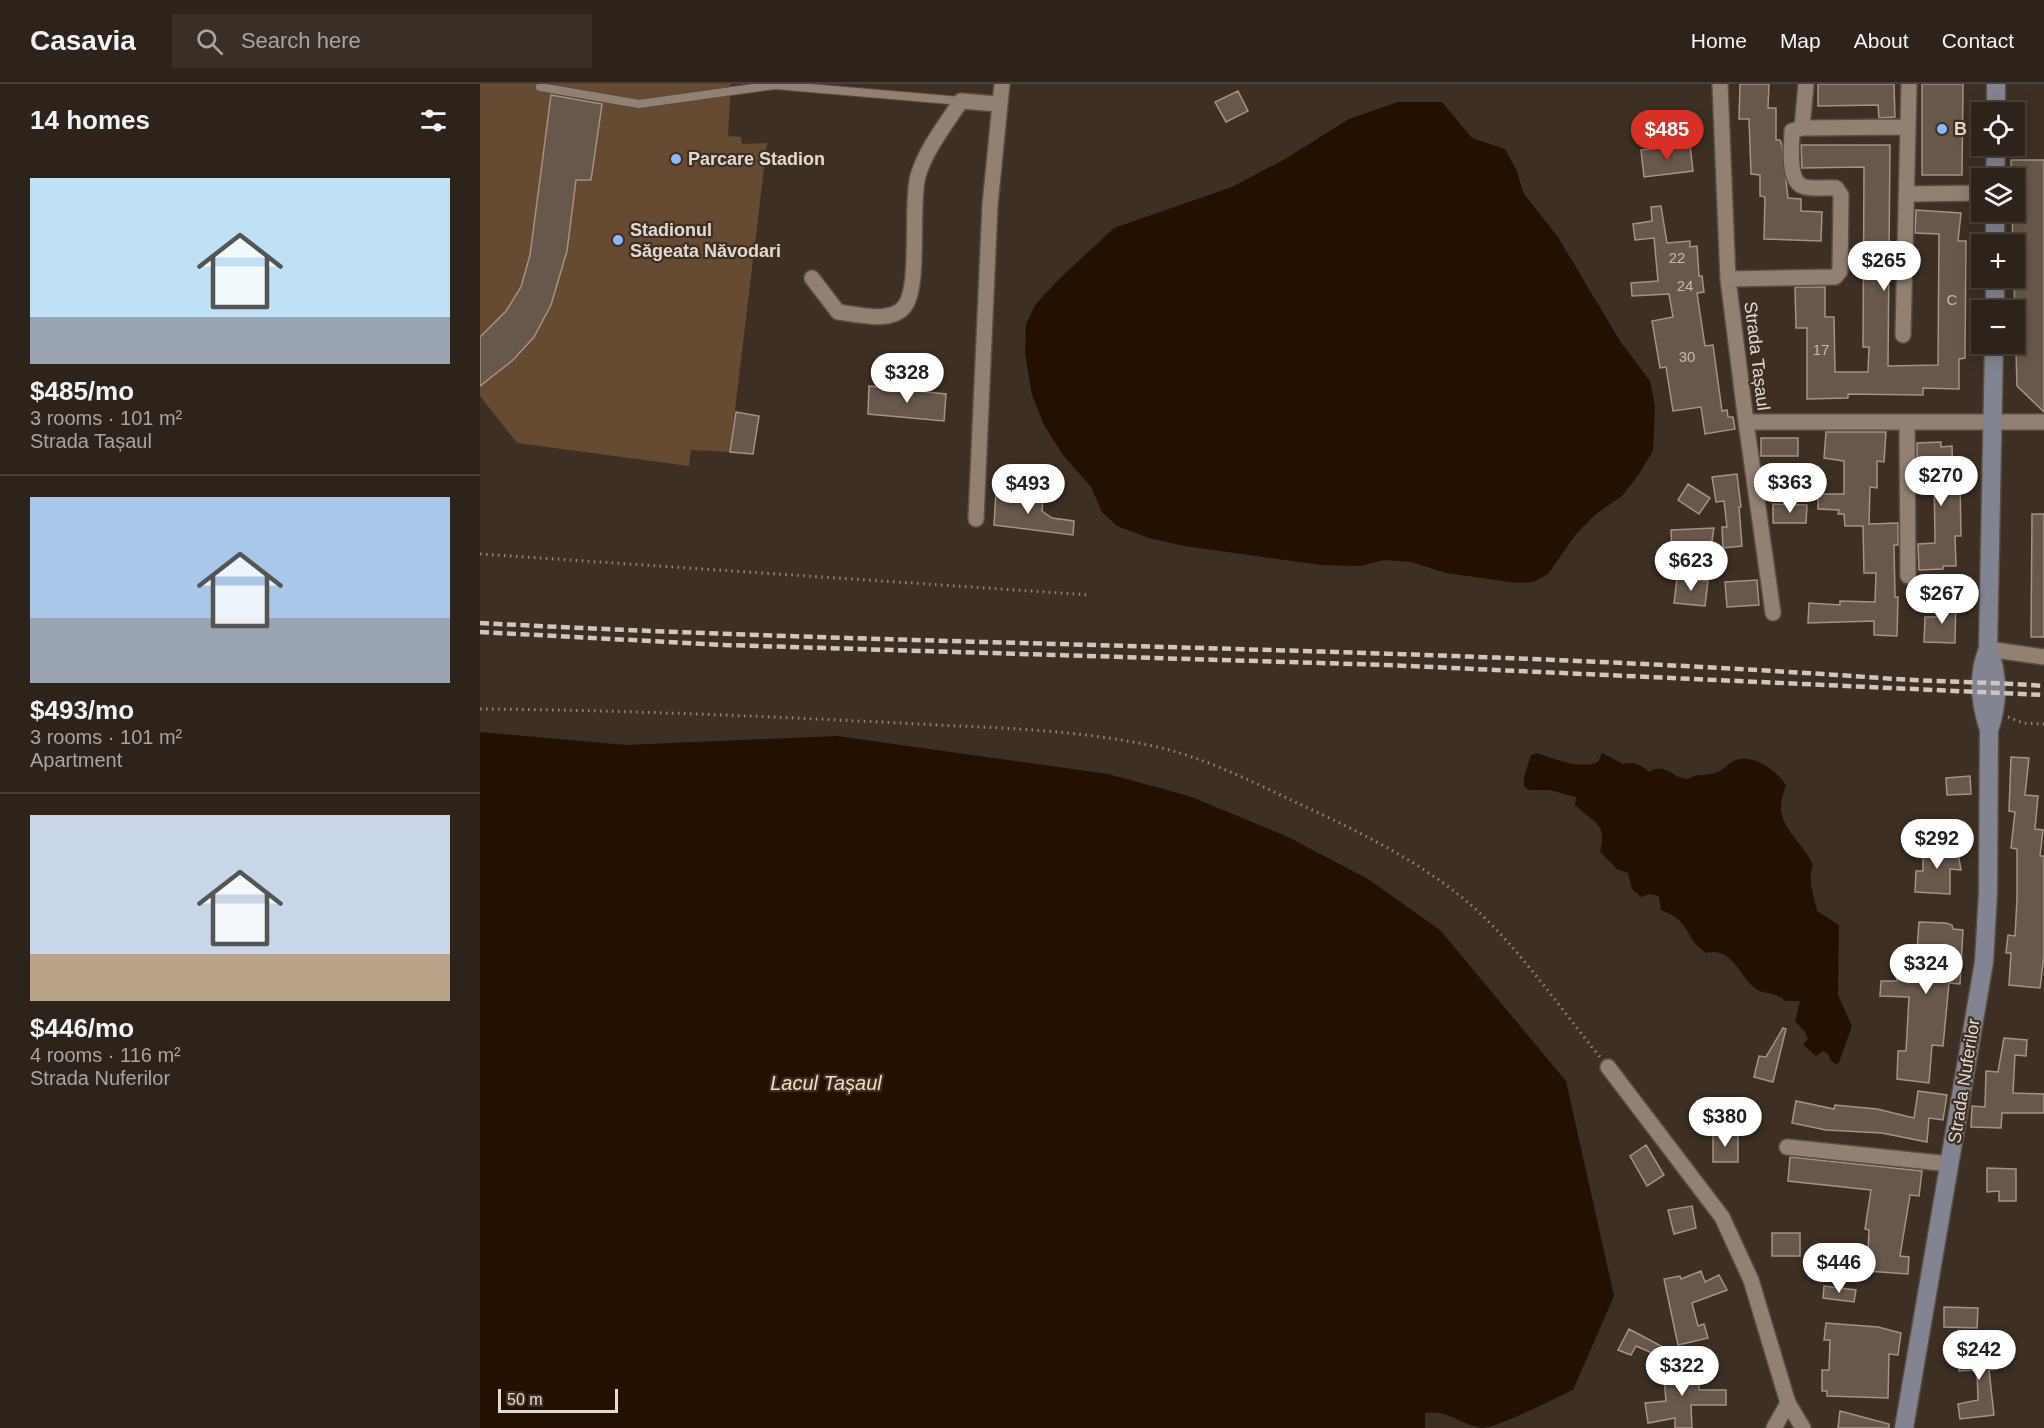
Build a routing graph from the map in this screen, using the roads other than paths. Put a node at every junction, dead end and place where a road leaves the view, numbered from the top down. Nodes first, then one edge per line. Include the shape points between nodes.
1 (839, 84) edge
2 (1002, 84) edge
3 (1720, 84) edge
4 (1806, 84) edge
5 (1909, 84) edge
6 (1996, 84) edge
7 (540, 87) dead end
8 (860, 92) junction
9 (962, 101) junction
10 (1996, 102) edge
11 (998, 104) junction
12 (1908, 127) junction
13 (1802, 128) junction
14 (1971, 193) edge
15 (1907, 194) junction
16 (812, 278) dead end
17 (1728, 279) junction
18 (1904, 335) dead end
19 (1994, 354) edge
20 (1746, 422) junction
21 (1906, 422) junction
22 (1994, 422) junction
23 (2044, 422) edge
24 (976, 519) dead end
25 (1908, 576) dead end
26 (1773, 613) dead end
27 (1988, 649) junction
28 (2044, 657) edge
29 (1989, 730) junction
30 (1608, 1067) road end
31 (1787, 1147) dead end
32 (1950, 1164) junction
33 (1788, 1403) junction
34 (1774, 1428) edge
35 (1803, 1428) edge
36 (1904, 1428) edge

1 - 8 lane
2 - 11 street
3 - 17 street, Strada Tașaul
4 - 13 street
5 - 12 street
6 - 10 street
7 - 8 lane via 639,104 775,85
8 - 9 lane
9 - 11 street
9 - 16 street via 925,158 918,178 912,273 904,308 876,317 838,312
11 - 24 street
12 - 13 street
12 - 15 street
13 - 17 street via 1792,131 1793,174 1802,186 1836,189 1841,195 1840,271 1835,277
14 - 15 street
15 - 18 street
17 - 20 street, Strada Tașaul
19 - 22 street, Strada Nuferilor
20 - 21 street, Strada Tașaul
20 - 26 street
21 - 22 street, Strada Tașaul
21 - 25 street
22 - 23 street, Strada Tașaul
22 - 27 street, Strada Nuferilor
27 - 28 street
27 - 29 street, Strada Nuferilor via 1981,676 1982,709
27 - 29 street, Strada Nuferilor via 1996,666 1995,712
29 - 32 street, Strada Nuferilor via 1984,962
30 - 33 street via 1722,1216 1751,1280
31 - 32 street
32 - 36 street, Strada Nuferilor
33 - 34 street
33 - 35 street

